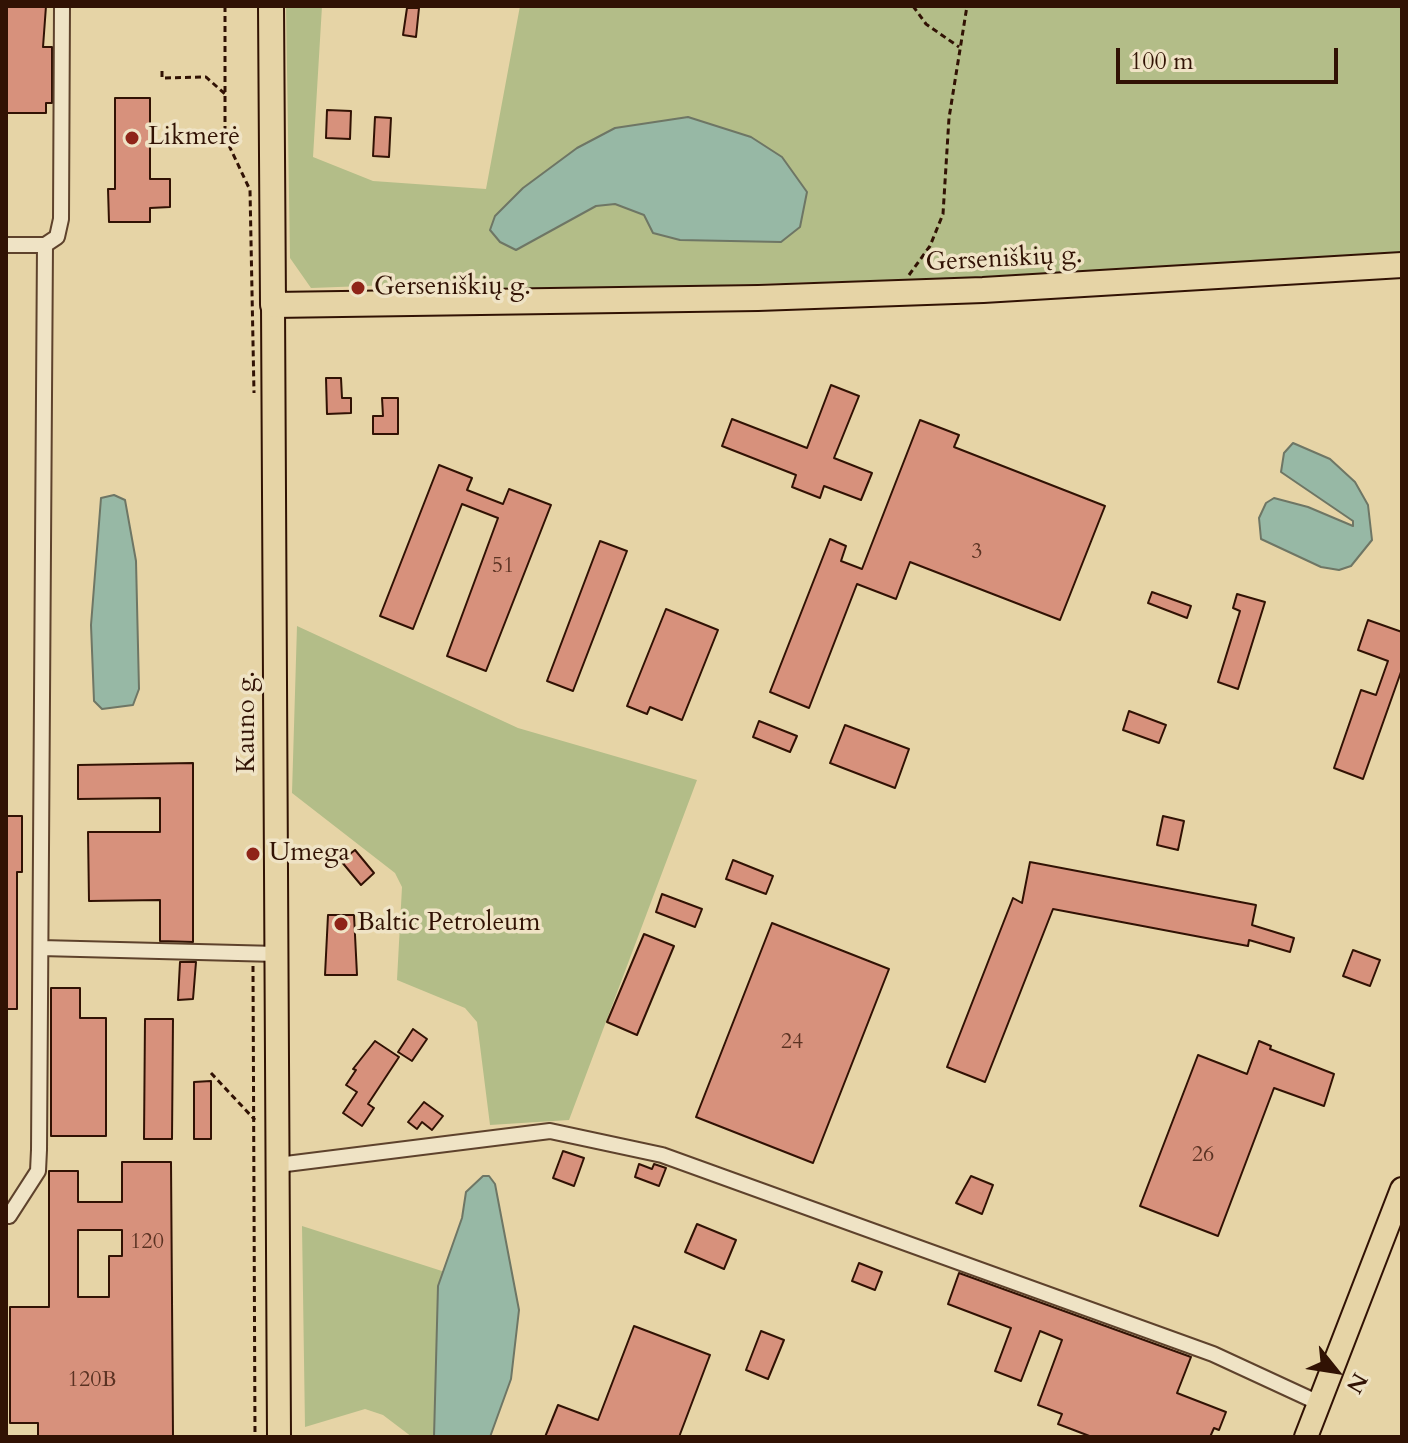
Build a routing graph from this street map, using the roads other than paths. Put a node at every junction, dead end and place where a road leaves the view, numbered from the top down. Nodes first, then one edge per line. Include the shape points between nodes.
1 (62, 6) edge
2 (271, 6) edge
3 (6, 245) edge
4 (45, 245) junction
5 (1402, 265) edge
6 (273, 305) junction
7 (41, 948) junction
8 (277, 954) junction
9 (278, 1165) junction
10 (1402, 1189) edge
11 (9, 1216) dead end
12 (1319, 1403) junction
13 (279, 1437) edge
14 (1306, 1437) edge

1 - 4 street via 61,219 57,237
2 - 6 highway, Kauno g.
3 - 4 street
4 - 7 street
5 - 6 highway, Gerseniškių g. via 902,293
6 - 8 main road, Kauno g.
7 - 8 street
7 - 11 street via 38,1171
8 - 9 main road, Kauno g.
9 - 12 street via 550,1131 662,1155 1213,1354
9 - 13 main road, Kauno g.
10 - 12 main road
12 - 14 main road

